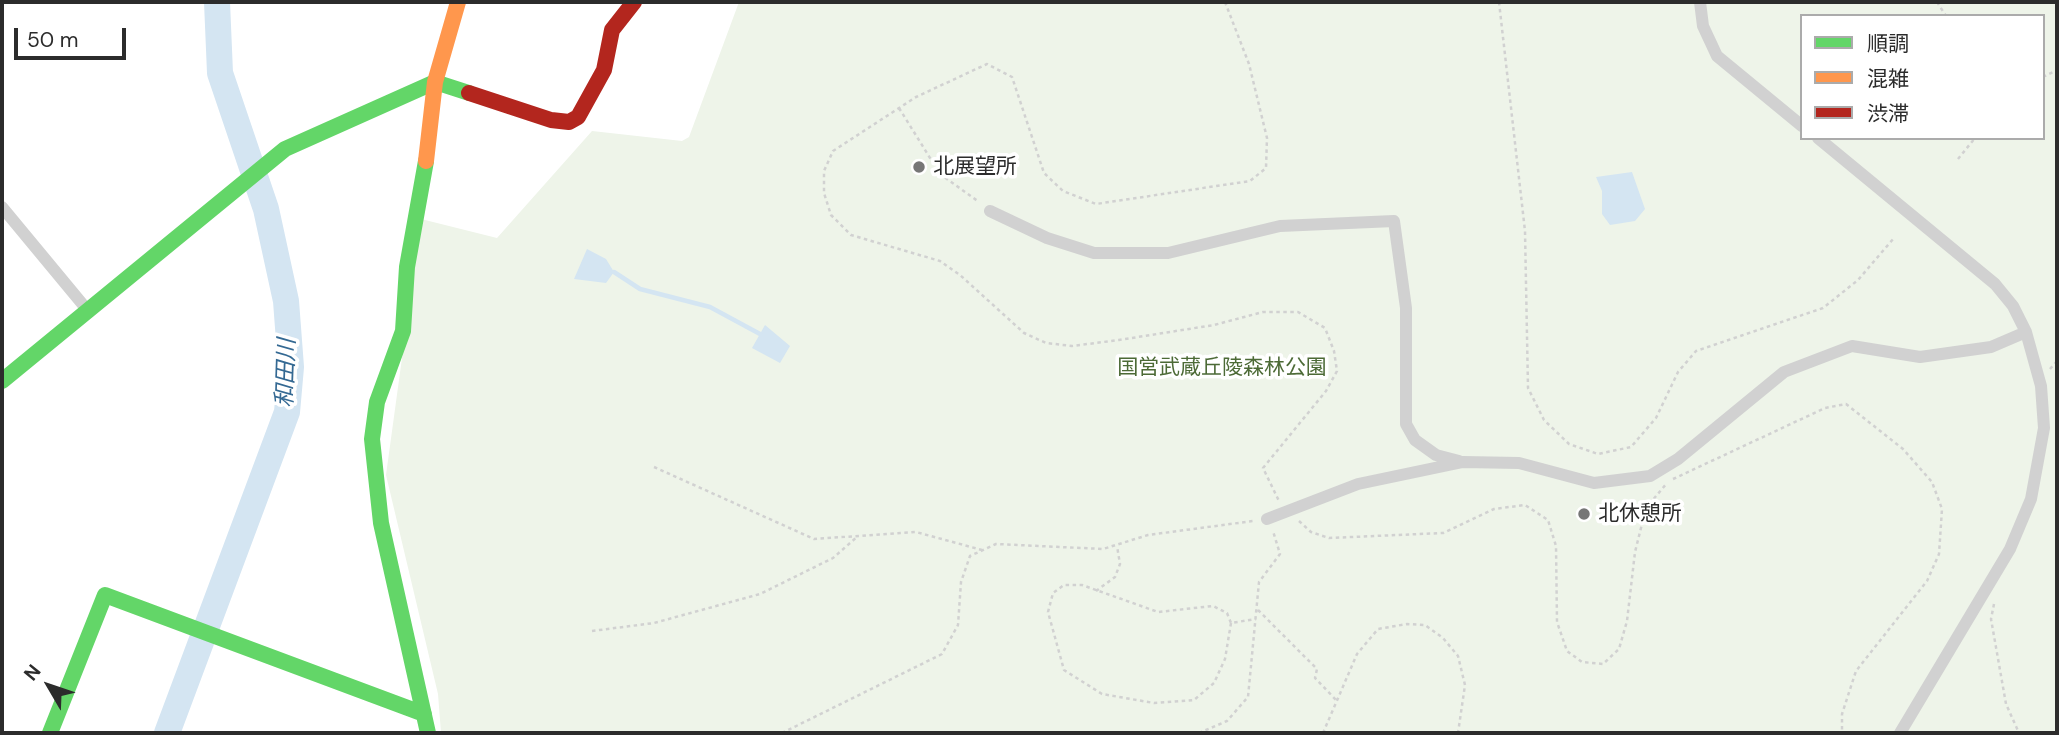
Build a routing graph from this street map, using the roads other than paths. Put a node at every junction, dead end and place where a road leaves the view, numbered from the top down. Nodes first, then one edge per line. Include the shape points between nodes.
1 (458, 2) edge
2 (634, 2) edge
3 (1700, 2) edge
4 (435, 82) junction
5 (1800, 124) edge
6 (1820, 140) edge
7 (2, 207) edge
8 (990, 211) road end
9 (89, 312) junction
10 (2026, 332) junction
11 (2, 381) edge
12 (1463, 462) junction
13 (1275, 514) road end
14 (425, 714) junction
15 (50, 733) edge
16 (428, 733) edge
17 (1900, 733) edge

1 - 4 street
2 - 4 street via 612,30 604,70 578,117 569,122
3 - 5 street via 1703,26 1717,56
4 - 9 street via 285,149
4 - 14 street via 425,174 407,267 403,331 377,402 372,439 381,523
6 - 10 street via 1983,272 2013,306
7 - 9 street
8 - 12 street via 1047,238 1094,253 1168,253 1280,226 1394,221 1406,308 1406,424 1415,440 1436,455
9 - 11 street
10 - 12 street via 1991,347 1920,357 1852,346 1784,372 1650,476 1594,483 1520,463
10 - 17 street via 2041,386 2044,428 2031,499 2010,549
12 - 13 street via 1357,484
14 - 15 street via 105,595
14 - 16 street

